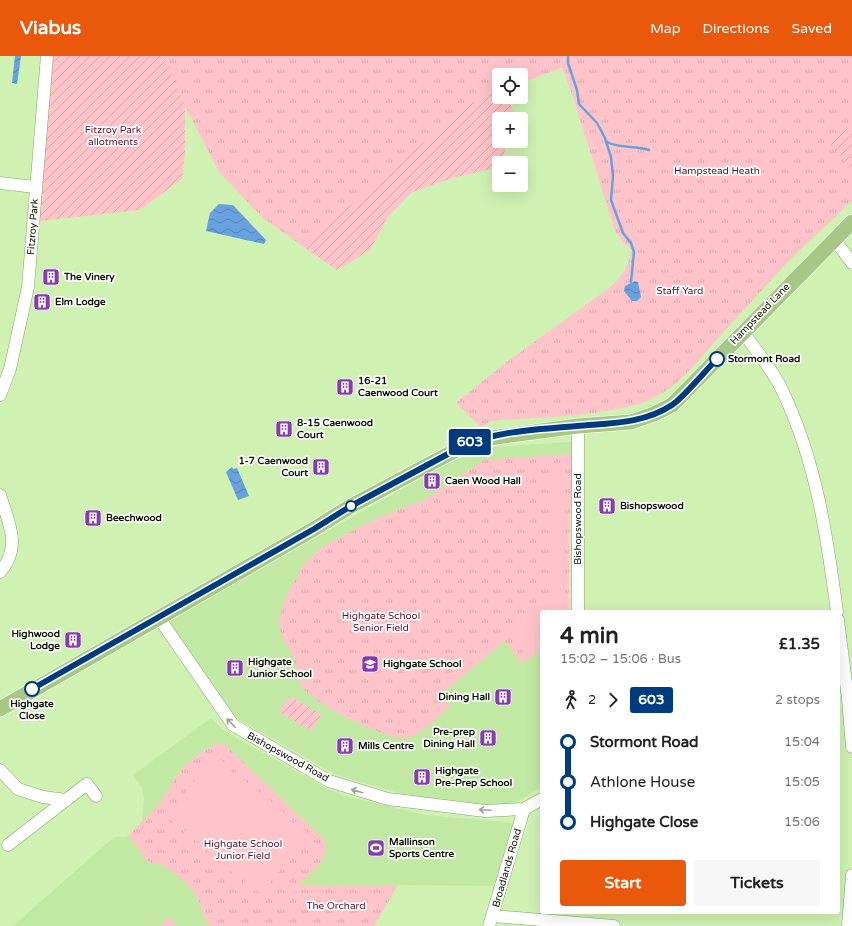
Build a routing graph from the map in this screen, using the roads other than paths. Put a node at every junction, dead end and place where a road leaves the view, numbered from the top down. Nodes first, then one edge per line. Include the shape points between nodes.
1 (47, 56) edge
2 (0, 183) edge
3 (35, 187) junction
4 (852, 222) edge
5 (834, 239) junction
6 (852, 263) edge
7 (743, 332) junction
8 (0, 395) edge
9 (578, 426) junction
10 (0, 495) edge
11 (0, 572) edge
12 (578, 610) edge
13 (837, 610) edge
14 (159, 618) junction
15 (840, 636) edge
16 (0, 709) edge
17 (852, 747) edge
18 (0, 770) edge
19 (96, 796) dead end
20 (66, 800) junction
21 (540, 800) edge
22 (524, 809) junction
23 (8, 846) dead end
24 (852, 875) edge
25 (491, 921) edge
26 (614, 926) edge
27 (848, 926) edge

1 - 3 street, Fitzroy Park
2 - 3 street
3 - 8 street, Fitzroy Park via 28,287 10,369
4 - 5 main road, Hampstead Lane
5 - 6 street
5 - 7 main road, Hampstead Lane
7 - 9 main road, Hampstead Lane via 672,405 631,422
7 - 13 street via 782,389 808,454 830,554
9 - 12 street, Bishopswood Road
9 - 14 main road, Hampstead Lane via 475,440 351,506
10 - 11 street via 14,546 11,557
14 - 16 main road, Hampstead Lane
22 -> 14 street, Bishopswood Road via 485,811 388,799 355,790 317,775 233,725
15 - 17 street
18 - 20 street via 18,789 43,797
19 - 20 street via 87,784
20 - 23 street
21 - 22 street, Bishopswood Road
22 - 25 street, Broadlands Road
24 - 27 street
25 - 26 street

